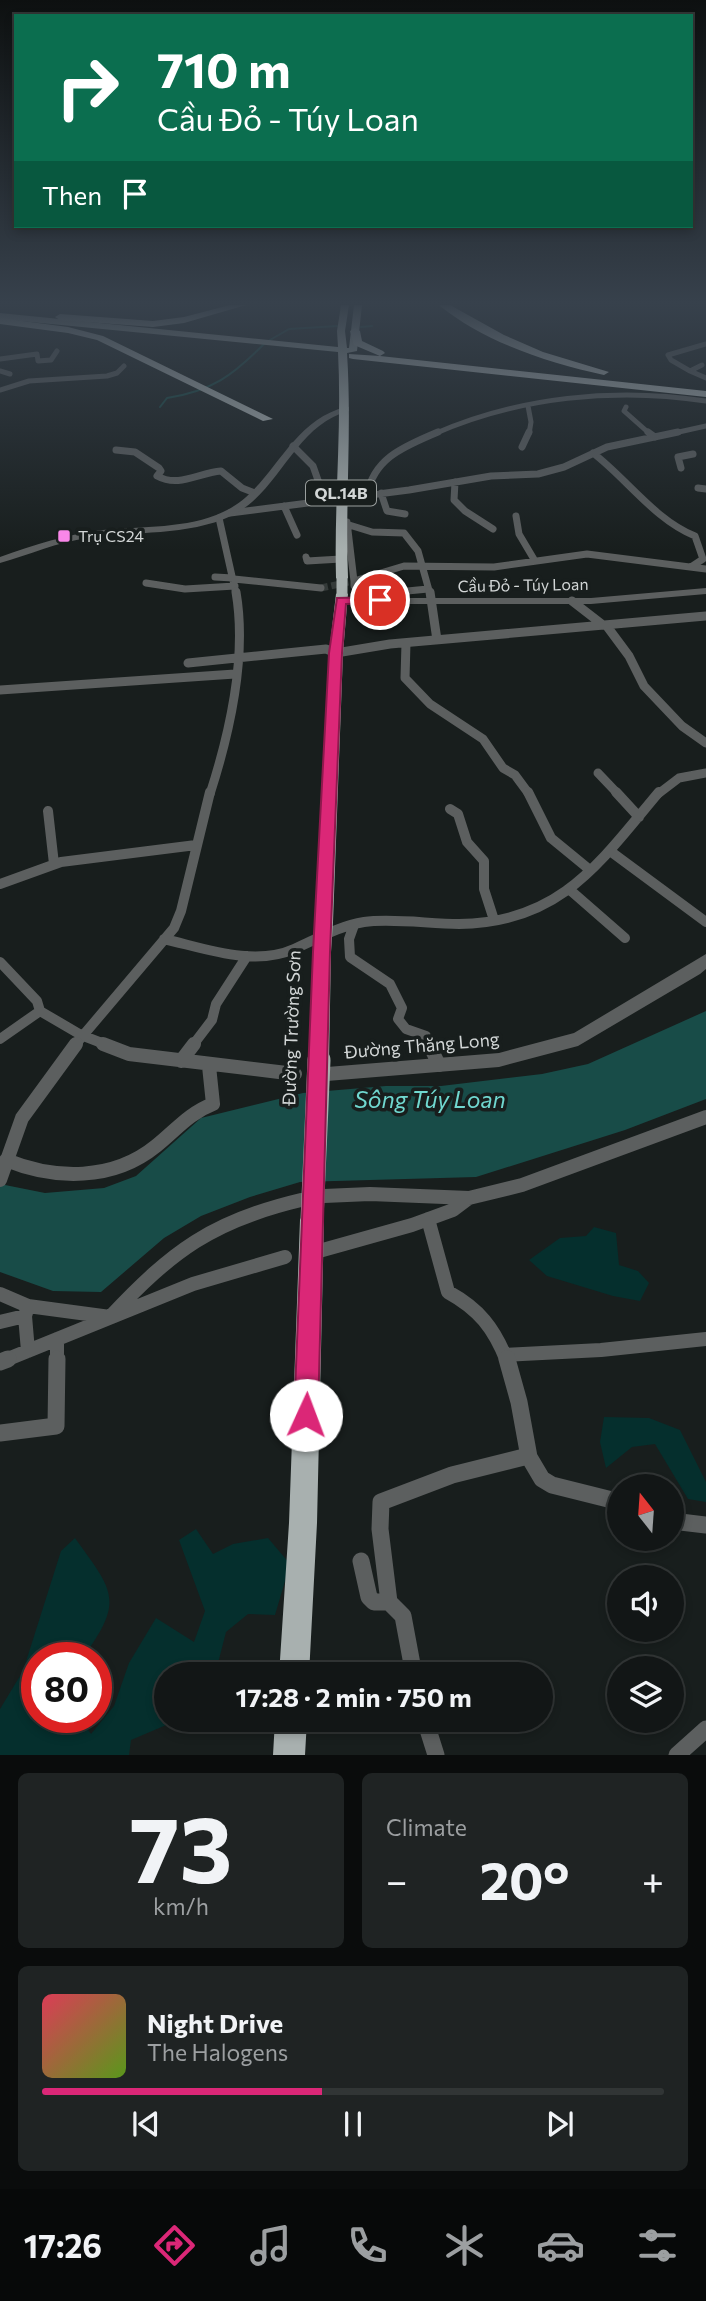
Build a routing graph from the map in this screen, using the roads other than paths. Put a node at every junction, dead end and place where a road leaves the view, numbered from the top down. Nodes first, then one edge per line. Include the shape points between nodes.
1 (203, 387) edge
2 (346, 387) edge
3 (645, 387) edge
4 (706, 394) edge
5 (706, 401) edge
6 (527, 407) junction
7 (626, 407) dead end
8 (346, 410) junction
9 (266, 419) dead end
10 (706, 426) edge
11 (666, 435) junction
12 (655, 438) junction
13 (671, 443) dead end
14 (293, 446) junction
15 (522, 447) dead end
16 (117, 450) dead end
17 (593, 453) junction
18 (693, 454) dead end
19 (681, 468) dead end
20 (455, 482) junction
21 (255, 493) junction
22 (381, 493) junction
23 (368, 495) junction
24 (341, 498) junction
25 (325, 500) junction
26 (284, 506) junction
27 (230, 513) junction
28 (405, 514) dead end
29 (516, 516) dead end
30 (219, 518) junction
31 (343, 521) junction
32 (493, 529) dead end
33 (297, 535) dead end
34 (306, 557) dead end
35 (341, 559) junction
36 (0, 560) edge
37 (535, 561) junction
38 (703, 561) edge
39 (422, 565) junction
40 (691, 568) junction
41 (706, 569) edge
42 (215, 577) dead end
43 (234, 581) junction
44 (146, 583) dead end
45 (321, 588) tunnel mouth
46 (345, 588) junction
47 (428, 589) junction
48 (706, 591) edge
49 (572, 601) junction
50 (431, 602) junction
51 (706, 616) edge
52 (605, 625) junction
53 (437, 640) junction
54 (406, 643) junction
55 (335, 653) junction
56 (238, 659) junction
57 (188, 663) dead end
58 (235, 674) junction
59 (0, 690) edge
60 (706, 743) edge
61 (598, 773) dead end
62 (706, 773) edge
63 (450, 809) dead end
64 (48, 811) dead end
65 (639, 817) junction
66 (196, 845) junction
67 (610, 851) junction
68 (54, 864) junction
69 (590, 870) junction
70 (0, 884) edge
71 (570, 890) junction
72 (494, 920) junction
73 (706, 922) edge
74 (354, 925) junction
75 (625, 938) dead end
76 (164, 939) junction
77 (247, 956) junction
78 (706, 960) edge
79 (0, 962) edge
80 (40, 1011) junction
81 (81, 1035) junction
82 (0, 1038) edge
83 (181, 1061) junction
84 (439, 1065) junction
85 (209, 1066) junction
86 (323, 1067) junction
87 (295, 1074) dead end
88 (706, 1117) edge
89 (3, 1171) edge
90 (324, 1196) dead end
91 (469, 1198) junction
92 (306, 1210) junction
93 (428, 1219) junction
94 (312, 1253) junction
95 (285, 1257) dead end
96 (0, 1294) edge
97 (27, 1311) junction
98 (110, 1317) junction
99 (0, 1322) edge
100 (57, 1339) junction
101 (706, 1339) edge
102 (28, 1351) junction
103 (505, 1355) junction
104 (0, 1362) edge
105 (0, 1433) edge
106 (529, 1457) junction
107 (607, 1497) edge
108 (684, 1522) edge
109 (706, 1525) edge
110 (361, 1561) dead end
111 (389, 1602) junction
112 (295, 1662) edge
113 (411, 1662) edge
114 (706, 1729) edge
115 (290, 1732) edge
116 (429, 1732) edge
117 (289, 1755) edge
118 (436, 1755) edge
119 (677, 1755) edge

1 - 9 highway
2 - 8 highway, Đường Trường Sơn / QL.14B
3 - 4 highway
5 - 6 street via 591,396
6 - 15 street via 531,426
6 - 23 street via 447,429 404,448 376,468
7 - 12 street via 624,411 636,424
8 - 14 street via 331,411
8 - 24 highway, Đường Trường Sơn / QL.14B
10 - 11 street
11 - 12 street
11 - 13 street
12 - 17 street
14 - 21 street
14 - 25 street via 313,466
16 - 21 street via 137,451 161,470 160,479 177,483 221,471
17 - 20 street via 538,474
17 - 38 street via 675,527 695,536
18 - 19 street via 676,455
20 - 22 street
20 - 32 street via 454,500
21 - 27 street
22 - 23 street
22 - 28 street via 387,511
23 - 24 street
24 - 25 street
24 - 31 highway, Đường Trường Sơn / QL.14B
25 - 26 street
26 - 27 street
26 - 33 street
27 - 30 street
29 - 37 street via 519,534
30 - 36 street via 85,535
30 - 43 street
31 - 35 highway, Đường Trường Sơn / QL.14B
31 - 39 street via 372,531 405,533
31 - 46 street via 351,538
34 - 35 street via 307,561
35 - 46 highway, Đường Trường Sơn / QL.14B
37 - 39 street via 494,567
37 - 40 street via 587,554
38 - 40 street
39 - 46 street via 396,567
39 - 47 street
40 - 41 street
42 - 43 street
43 - 44 street via 186,589
43 - 45 street via 276,577
43 - 56 street via 241,620
46 - 47 street via 354,586 371,594
46 - 50 street, Cầu Đỏ - Túy Loan
46 - 55 highway, Đường Trường Sơn / QL.14B
47 - 50 street
48 - 49 street, Cầu Đỏ - Túy Loan
49 - 50 street, Cầu Đỏ - Túy Loan
49 - 52 street
50 - 53 street
51 - 52 street
52 - 53 street
52 - 60 street via 629,656 644,686 682,726
53 - 54 street
54 - 55 street
54 - 69 street via 405,678 430,704 483,739 503,768 526,789 551,838
55 - 56 street via 326,649
55 - 86 highway, Đường Trường Sơn / QL.14B, bridge via 322,952
56 - 57 street
56 - 58 street
58 - 59 street
58 - 66 street via 223,753
61 - 65 street
62 - 65 street via 675,779
63 - 72 street via 458,814 467,842 484,861 484,890
64 - 68 street
65 - 67 street
66 - 68 street
66 - 76 street via 181,911
67 - 69 street
67 - 73 street
68 - 70 street
69 - 71 street
71 - 72 street via 531,913
71 - 75 street
72 - 74 street
74 - 77 street via 313,937 293,950
74 - 84 street via 348,936 354,964 391,985 402,1008 398,1018 406,1029 426,1036
76 - 77 street
76 - 81 street
77 - 83 street via 216,1004 212,1020
78 - 84 street, Đường Thăng Long via 578,1039 499,1060
79 - 80 street via 37,1001
80 - 81 street
80 - 82 street
81 - 83 street via 129,1054
81 - 89 street via 22,1118
83 - 85 street
84 - 86 street, Đường Thăng Long
85 - 87 street
85 - 89 street via 213,1104 187,1116 130,1164 111,1171 80,1173
86 - 92 highway, Đường Trường Sơn / QL.14B, bridge
88 - 91 street via 522,1185
90 - 91 street
91 - 93 street
92 - 94 highway, Đường Trường Sơn / QL.14B
92 - 98 street via 222,1223 180,1247
93 - 94 street
93 - 103 street via 448,1292 481,1313
94 - 112 highway, Đường Trường Sơn / QL.14B
95 - 98 street via 193,1284
96 - 97 street
97 - 98 street
97 - 99 street
97 - 102 street
98 - 100 street
100 - 102 street
100 - 105 street via 56,1426
101 - 103 street
102 - 104 street
103 - 106 street
106 - 107 street via 542,1479 558,1488
106 - 111 street via 452,1475 381,1502
108 - 109 street
110 - 111 street via 369,1597 374,1602
111 - 113 street via 402,1616
114 - 119 street
115 - 117 highway
116 - 118 street

